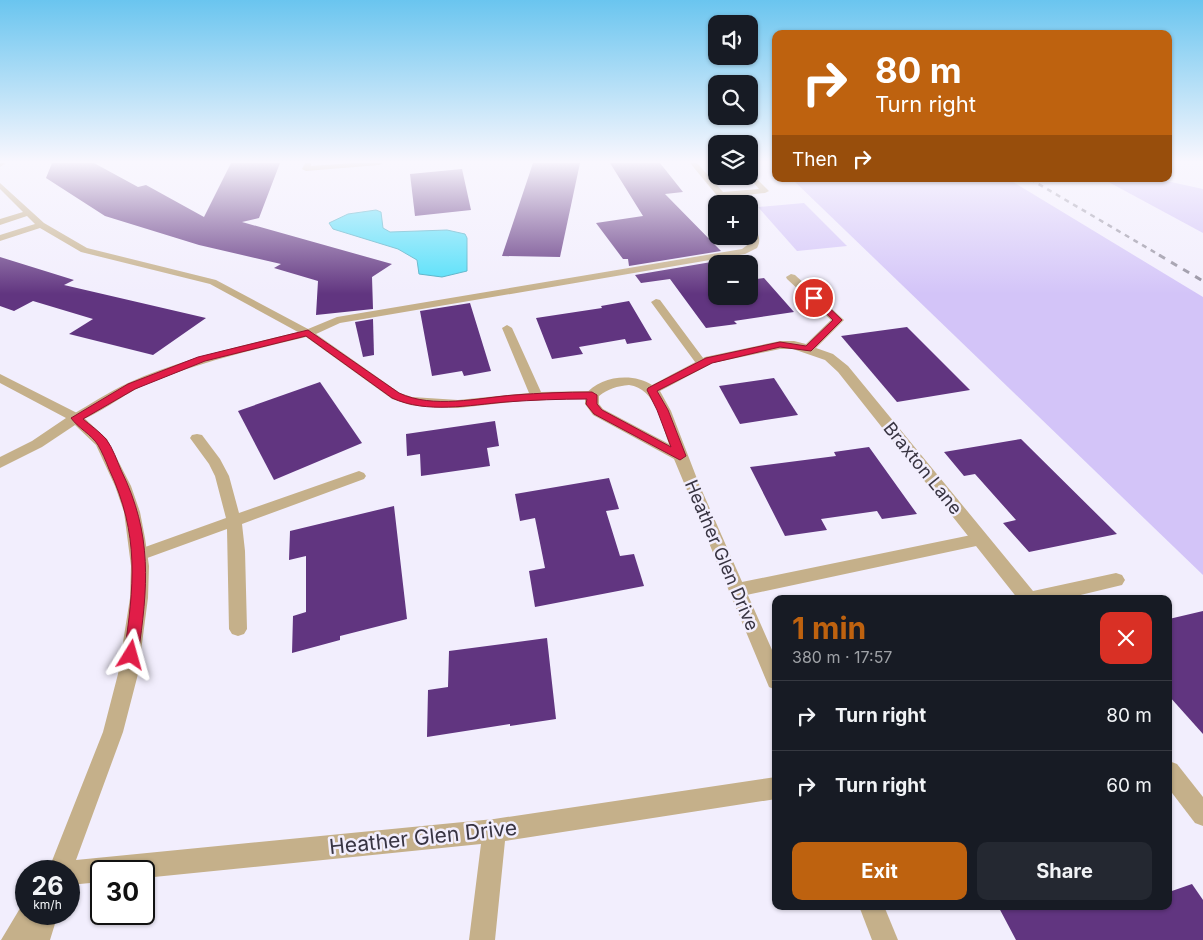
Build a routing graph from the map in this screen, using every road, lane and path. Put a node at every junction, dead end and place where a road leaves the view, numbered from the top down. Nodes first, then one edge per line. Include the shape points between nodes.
1 (21, 207) edge
2 (27, 213) junction
3 (0, 222) edge
4 (42, 225) junction
5 (0, 238) edge
6 (754, 245) edge
7 (791, 277) dead end
8 (656, 302) dead end
9 (507, 328) dead end
10 (308, 333) junction
11 (808, 349) junction
12 (702, 364) junction
13 (0, 378) edge
14 (652, 390) junction
15 (592, 395) junction
16 (536, 396) junction
17 (76, 418) junction
18 (197, 438) dead end
19 (680, 456) junction
20 (0, 463) edge
21 (359, 476) dead end
22 (234, 521) junction
23 (981, 539) junction
24 (139, 555) junction
25 (1116, 580) dead end
26 (737, 590) junction
27 (1026, 595) edge
28 (1047, 595) edge
29 (238, 629) dead end
30 (772, 672) edge
31 (1172, 776) edge
32 (772, 789) edge
33 (1203, 815) edge
34 (494, 831) junction
35 (64, 860) edge
36 (80, 872) edge
37 (873, 910) edge
38 (24, 925) edge
39 (42, 925) edge
40 (14, 940) edge
41 (37, 940) edge
42 (482, 940) edge
43 (885, 940) edge

1 - 2 lane
2 - 3 lane
2 - 4 lane
4 - 5 lane
4 - 10 lane via 84,250 213,282
6 - 10 lane via 745,251 352,317
7 - 11 street via 838,320
8 - 12 lane
9 - 16 lane
10 - 16 lane via 409,402 443,404
10 - 17 lane via 167,371 132,386
11 - 12 street, Braxton Lane via 780,345
11 - 23 street, Braxton Lane via 829,357 843,369
12 - 14 street, Braxton Lane
13 - 17 street
14 - 15 street via 625,381 611,382
14 - 19 street, Heather Glen Drive
15 - 16 lane
15 - 19 street via 592,404 598,412
17 - 20 street via 37,444
17 - 24 street via 102,442 123,486 132,512
18 - 22 lane via 222,476
19 - 26 street, Heather Glen Drive
21 - 22 lane
22 - 24 lane
22 - 29 lane
23 - 26 lane
23 - 27 street, Braxton Lane
24 - 35 street via 139,598 128,674 112,732
25 - 28 street
26 - 30 street, Heather Glen Drive
31 - 33 street
32 - 34 street, Heather Glen Drive
34 - 36 street, Heather Glen Drive
34 - 42 street
37 - 43 street
38 - 40 street
39 - 41 street

